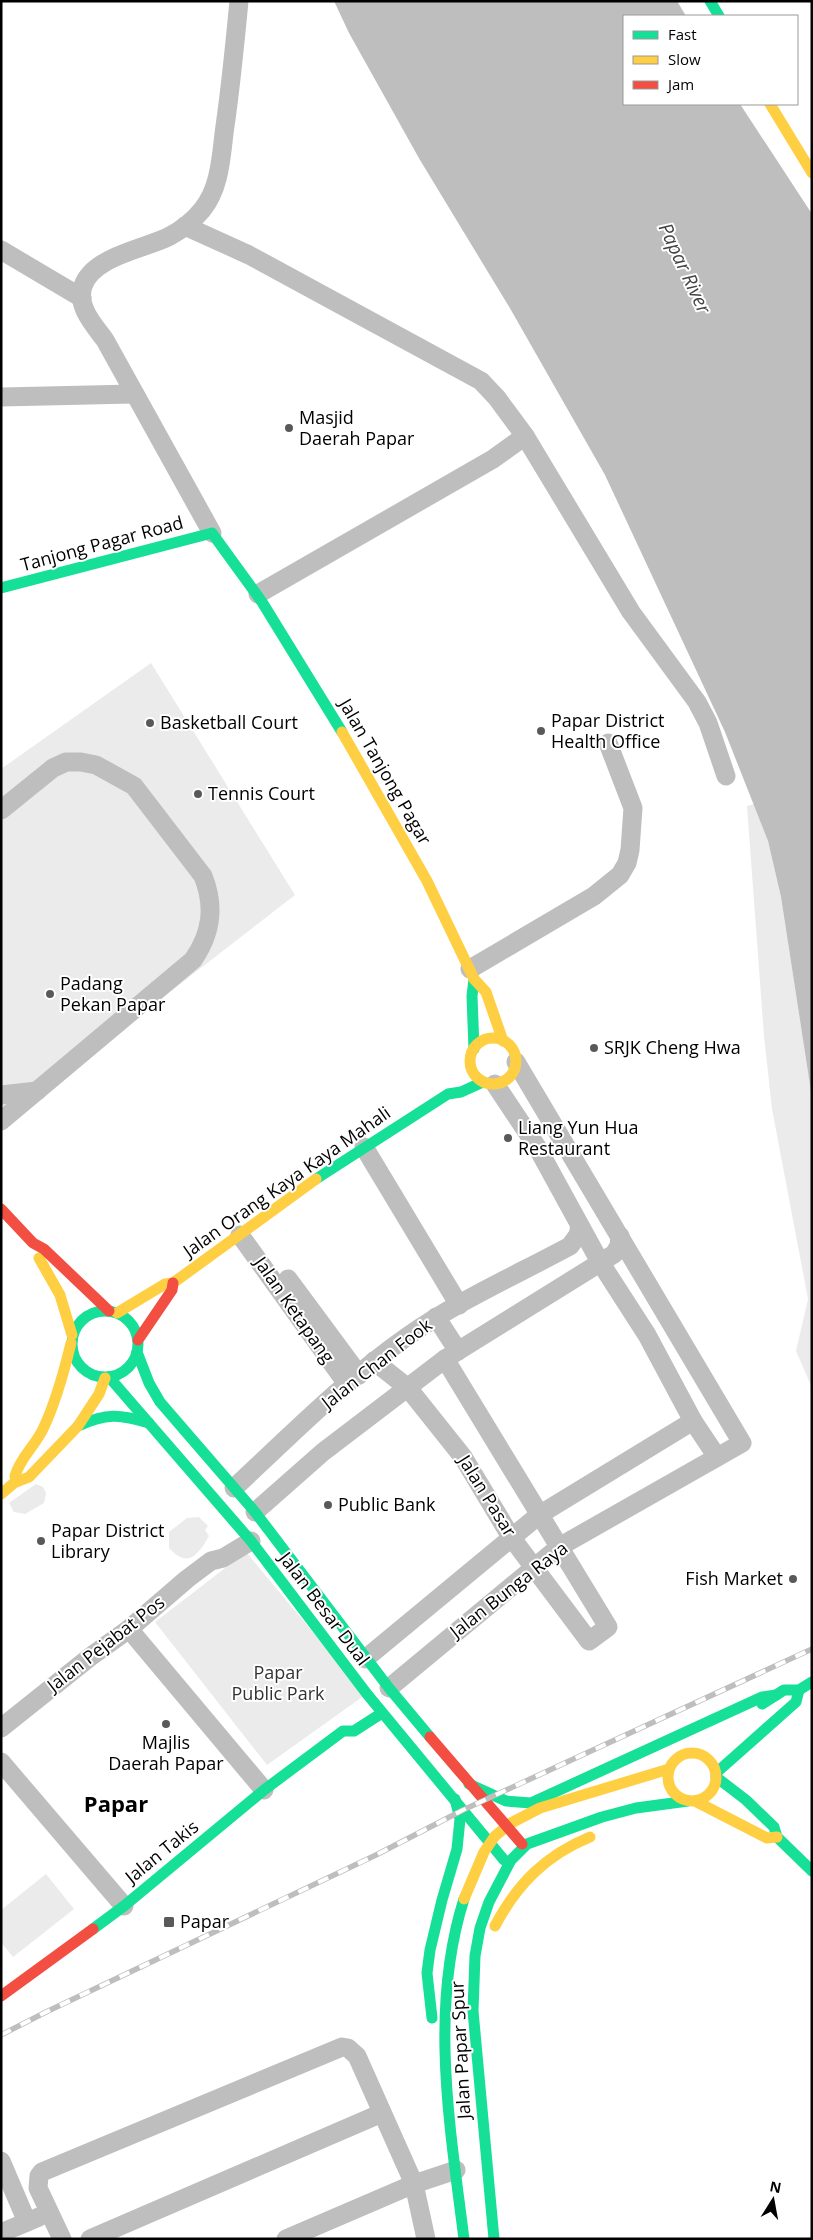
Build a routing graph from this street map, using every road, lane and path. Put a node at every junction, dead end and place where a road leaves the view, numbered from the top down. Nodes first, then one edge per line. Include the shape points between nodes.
1 (239, 1) edge
2 (771, 105) edge
3 (812, 173) edge
4 (185, 226) junction
5 (1, 250) edge
6 (82, 298) junction
7 (133, 394) junction
8 (1, 397) edge
9 (525, 436) junction
10 (212, 533) junction
11 (1, 588) edge
12 (258, 594) junction
13 (608, 743) dead end
14 (726, 776) dead end
15 (1, 810) edge
16 (472, 974) junction
17 (503, 1041) junction
18 (474, 1049) junction
19 (516, 1062) junction
20 (489, 1083) junction
21 (37, 1091) junction
22 (1, 1095) edge
23 (1, 1121) edge
24 (364, 1147) junction
25 (1, 1208) edge
26 (580, 1226) junction
27 (245, 1231) junction
28 (620, 1236) junction
29 (33, 1243) junction
30 (600, 1262) junction
31 (173, 1283) junction
32 (459, 1304) junction
33 (113, 1312) junction
34 (436, 1317) junction
35 (72, 1339) junction
36 (138, 1340) junction
37 (137, 1352) junction
38 (452, 1355) junction
39 (374, 1361) junction
40 (107, 1378) junction
41 (353, 1380) junction
42 (408, 1388) junction
43 (693, 1421) junction
44 (149, 1423) junction
45 (78, 1426) junction
46 (717, 1457) junction
47 (14, 1483) junction
48 (234, 1488) junction
49 (1, 1494) edge
50 (255, 1512) junction
51 (539, 1515) junction
52 (236, 1524) junction
53 (511, 1537) junction
54 (251, 1541) junction
55 (559, 1547) junction
56 (211, 1562) junction
57 (534, 1566) junction
58 (129, 1629) junction
59 (365, 1658) junction
60 (812, 1682) edge
61 (389, 1688) junction
62 (799, 1690) junction
63 (776, 1695) junction
64 (382, 1713) junction
65 (350, 1716) dead end
66 (736, 1721) dead end
67 (1, 1728) edge
68 (342, 1731) junction
69 (704, 1742) dead end
70 (688, 1753) junction
71 (1, 1762) edge
72 (669, 1769) junction
73 (716, 1775) junction
74 (469, 1784) junction
75 (264, 1790) junction
76 (454, 1799) junction
77 (692, 1801) junction
78 (650, 1805) junction
79 (629, 1821) dead end
80 (506, 1826) junction
81 (599, 1834) dead end
82 (777, 1837) junction
83 (490, 1842) junction
84 (524, 1846) junction
85 (508, 1865) junction
86 (812, 1871) edge
87 (124, 1906) junction
88 (493, 1934) dead end
89 (488, 1950) dead end
90 (472, 1988) junction
91 (1, 1996) edge
92 (446, 2075) junction
93 (382, 2113) junction
94 (1, 2161) edge
95 (456, 2170) junction
96 (414, 2184) junction
97 (49, 2212) junction
98 (27, 2222) junction
99 (1, 2233) edge
100 (62, 2239) edge
101 (90, 2239) edge
102 (286, 2239) edge
103 (426, 2239) edge
104 (464, 2239) edge
105 (494, 2239) edge

1 - 4 street via 218,173 204,208
2 - 3 main road
4 - 6 street via 92,271 83,286
4 - 9 street via 249,256 481,381
5 - 6 street
6 - 7 street via 86,314
7 - 8 street
7 - 10 street
9 - 12 street via 494,459
9 - 14 street via 631,612 697,702 708,723
10 - 11 main road, Tanjong Pagar Road
10 - 12 main road, Jalan Tanjong Pagar
12 - 16 main road, Jalan Tanjong Pagar via 418,864
13 - 16 street via 633,808 630,850 620,875 594,896
15 - 21 street via 53,768 66,762 96,765 134,786 202,876 211,907 206,937 193,960
16 - 17 main road, Jalan Tanjong Pagar via 486,992
16 - 18 main road
17 - 18 main road via 484,1040
17 - 19 main road via 512,1050
18 - 20 main road via 467,1067
19 - 20 main road via 507,1079
19 - 28 street
20 - 24 main road, Jalan Orang Kaya Kaya Mahali via 460,1092 450,1089
20 - 26 street via 537,1147
21 - 22 street
21 - 23 street
24 - 27 main road, Jalan Orang Kaya Kaya Mahali
24 - 32 street
25 - 29 main road
26 - 30 street
26 - 32 street, Jalan Chan Fook via 570,1246
27 - 31 main road, Jalan Orang Kaya Kaya Mahali
27 - 41 street, Jalan Ketapang
28 - 30 street, Jalan Chan Fook via 617,1251
28 - 46 street, Jalan Bunga Raya via 742,1444
29 - 33 main road via 44,1249
29 - 35 main road via 60,1295
30 - 38 street, Jalan Chan Fook
30 - 43 street via 647,1335
31 - 33 main road, Jalan Orang Kaya Kaya Mahali via 165,1284
31 - 36 main road, Jalan Orang Kaya Kaya Mahali via 172,1290
32 - 34 street, Jalan Chan Fook
33 - 35 main road via 86,1316 77,1324
33 - 36 main road via 131,1324
34 - 38 street, Jalan Pasar
34 - 39 street, Jalan Chan Fook
35 - 40 main road via 75,1360 81,1368
35 - 47 main road via 53,1408 41,1433 16,1469
36 - 37 main road
37 - 40 main road via 127,1369
37 - 48 main road, Jalan Besar Dual via 160,1402
38 - 42 street, Jalan Chan Fook
38 - 51 street, Jalan Pasar
39 - 41 street, Jalan Chan Fook
39 - 42 street, Jalan Pasar
40 - 44 main road, Jalan Besar Dual
40 - 45 main road
41 - 48 street, Jalan Chan Fook
42 - 50 street, Jalan Chan Fook via 323,1452
42 - 53 street, Jalan Pasar via 463,1457
43 - 46 street
43 - 51 street
44 - 45 main road via 111,1414
44 - 52 main road, Jalan Besar Dual
45 - 47 main road via 29,1477
46 - 55 street, Jalan Bunga Raya
47 - 49 main road
48 - 50 main road, Jalan Besar Dual
50 - 59 main road, Jalan Besar Dual
51 - 53 street
51 - 55 street, Jalan Pasar
52 - 54 main road, Jalan Besar Dual
52 - 56 street, Jalan Pejabat Pos
53 - 57 street, Jalan Pasar
53 - 59 street
54 - 56 street, Jalan Pejabat Pos
54 - 64 main road, Jalan Besar Dual via 364,1698
55 - 57 street, Jalan Bunga Raya
55 - 57 street, Jalan Pasar via 608,1626 590,1641
56 - 58 street, Jalan Pejabat Pos via 187,1578
57 - 61 street, Jalan Bunga Raya
58 - 67 street, Jalan Pejabat Pos
58 - 75 street
59 - 61 main road, Jalan Besar Dual
60 - 62 main road
61 - 74 main road, Jalan Besar Dual
62 - 63 main road via 784,1690
62 - 73 main road via 796,1702
63 - 66 main road
63 - 74 main road via 762,1697 531,1803 504,1801
64 - 68 main road, Jalan Takis via 354,1730
64 - 76 main road, Jalan Besar Dual
65 - 68 main road, Jalan Takis
68 - 75 main road, Jalan Takis
69 - 70 main road
70 - 72 main road via 679,1756
70 - 73 main road via 703,1755 714,1765
71 - 87 street
72 - 77 main road via 669,1786 673,1793
72 - 80 main road via 540,1808
73 - 77 main road via 710,1793
73 - 82 main road via 774,1827
74 - 80 main road, Jalan Besar Dual
75 - 87 main road, Jalan Takis
76 - 83 main road, Jalan Besar Dual
76 - 92 main road via 460,1819 457,1849 442,1900 427,1973 434,2039
77 - 78 main road
77 - 82 main road via 767,1838
78 - 79 main road
78 - 84 main road via 596,1818
80 - 83 main road
80 - 84 main road, Jalan Besar Dual
81 - 88 main road via 562,1849 533,1871 506,1904
82 - 86 main road
83 - 85 main road, Jalan Besar Dual
83 - 92 main road via 463,1898 450,1952 446,1988
84 - 85 main road, Jalan Papar Spur
85 - 90 main road, Jalan Papar Spur via 478,1933
87 - 91 main road, Jalan Takis
89 - 90 main road
90 - 105 main road, Jalan Papar Spur
92 - 95 main road, Jalan Papar Spur
93 - 96 street
93 - 97 street via 353,2051 337,2048 47,2169 39,2176 38,2182
93 - 101 street
94 - 98 street
95 - 96 street
95 - 104 main road, Jalan Papar Spur
96 - 102 street
96 - 103 street
97 - 98 street
97 - 100 street
98 - 99 street

